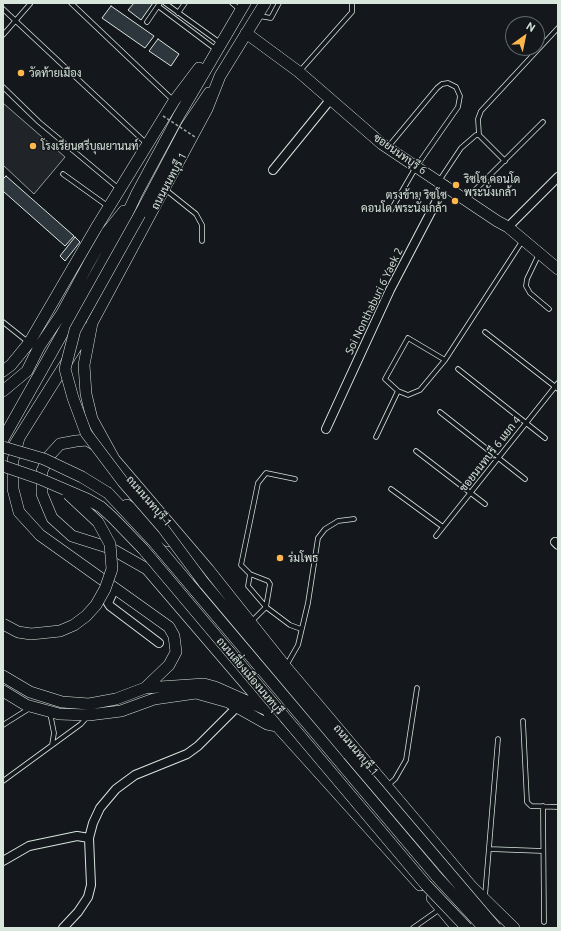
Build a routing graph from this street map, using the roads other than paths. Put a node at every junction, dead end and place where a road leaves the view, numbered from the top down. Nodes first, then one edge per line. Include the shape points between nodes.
1 (71, 3) edge
2 (165, 3) edge
3 (185, 3) edge
4 (265, 3) edge
5 (279, 3) edge
6 (352, 3) edge
7 (30, 4) dead end
8 (159, 5) edge
9 (239, 5) edge
10 (3, 9) edge
11 (178, 13) junction
12 (258, 15) junction
13 (15, 21) junction
14 (147, 22) dead end
15 (558, 28) edge
16 (228, 29) junction
17 (246, 33) junction
18 (3, 35) edge
19 (216, 45) junction
20 (299, 72) junction
21 (220, 76) junction
22 (3, 87) edge
23 (330, 100) junction
24 (174, 101) junction
25 (543, 122) dead end
26 (479, 135) junction
27 (148, 145) junction
28 (388, 147) junction
29 (505, 161) junction
30 (416, 167) junction
31 (273, 170) dead end
32 (63, 174) dead end
33 (558, 177) edge
34 (442, 183) junction
35 (166, 189) junction
36 (120, 190) junction
37 (138, 193) junction
38 (466, 199) junction
39 (109, 207) junction
40 (391, 210) dead end
41 (508, 227) junction
42 (523, 240) junction
43 (202, 241) dead end
44 (539, 253) junction
45 (557, 266) edge
46 (548, 308) dead end
47 (3, 322) edge
48 (92, 323) junction
49 (484, 332) dead end
50 (29, 343) junction
51 (445, 360) junction
52 (458, 369) dead end
53 (3, 371) edge
54 (557, 386) edge
55 (3, 391) edge
56 (398, 392) junction
57 (440, 412) dead end
58 (526, 422) junction
59 (326, 429) dead end
60 (376, 437) dead end
61 (19, 438) junction
62 (545, 438) dead end
63 (3, 439) edge
64 (3, 447) edge
65 (416, 451) dead end
66 (498, 457) junction
67 (114, 459) junction
68 (3, 467) edge
69 (295, 479) dead end
70 (525, 479) dead end
71 (59, 486) junction
72 (391, 489) dead end
73 (108, 493) junction
74 (471, 493) junction
75 (484, 504) dead end
76 (354, 519) dead end
77 (443, 527) junction
78 (436, 536) dead end
79 (250, 574) junction
80 (204, 583) junction
81 (116, 588) junction
82 (266, 607) junction
83 (251, 622) junction
84 (3, 624) edge
85 (301, 629) junction
86 (159, 643) dead end
87 (286, 667) junction
88 (3, 676) edge
89 (145, 688) junction
90 (417, 688) dead end
91 (3, 691) edge
92 (32, 707) junction
93 (237, 707) junction
94 (267, 710) junction
95 (49, 711) junction
96 (89, 715) junction
97 (523, 720) dead end
98 (3, 724) edge
99 (277, 726) junction
100 (498, 739) dead end
101 (52, 746) junction
102 (3, 781) edge
103 (387, 786) junction
104 (543, 806) junction
105 (558, 807) edge
106 (89, 838) junction
107 (488, 849) junction
108 (543, 851) junction
109 (3, 861) edge
110 (472, 887) junction
111 (485, 897) junction
112 (442, 911) junction
113 (544, 922) dead end
114 (63, 928) edge
115 (412, 928) edge
116 (457, 928) edge
117 (467, 928) edge
118 (484, 928) edge
119 (496, 928) edge
120 (514, 928) edge

1 - 24 lane
2 - 11 lane
3 - 11 lane
4 - 12 main road, ถนนนนทบุรี 1
5 - 12 lane via 271,18
6 - 20 lane via 352,12
7 - 13 lane
8 - 14 lane
8 - 19 lane
9 - 16 main road, ถนนนนทบุรี 1
10 - 13 lane
11 - 19 lane
12 - 17 main road, ถนนนนทบุรี 1
13 - 18 lane
13 - 27 lane
15 - 26 lane via 481,111 478,119
16 - 19 main road
16 - 37 main road, ถนนนนทบุรี 1
17 - 20 main road, ซอยนนทบุรี 6
17 - 21 main road, ถนนนนทบุรี 1
19 - 24 main road
20 - 23 main road, ซอยนนทบุรี 6
21 - 35 main road, ถนนนนทบุรี 1 via 208,109
21 - 80 main road, bridge via 186,127 75,330 65,369 86,433
22 - 36 lane via 39,122
23 - 28 main road, ซอยนนทบุรี 6
23 - 31 street
24 - 27 main road
25 - 29 lane
26 - 29 lane
26 - 34 lane via 461,148
27 - 36 main road
28 - 30 main road, ซอยนนทบุรี 6
28 - 30 lane via 437,88 448,83 456,87 460,96 458,107
29 - 38 lane
30 - 34 main road, ซอยนนทบุรี 6
30 - 40 lane
32 - 39 lane
33 - 41 street
34 - 38 main road, ซอยนนทบุรี 6
34 - 59 street, Soi Nonthaburi 6 Yaek 2
35 - 43 lane via 196,214 202,225
35 - 48 main road, ถนนนนทบุรี 1
36 - 39 main road
37 - 55 main road via 107,232 27,371
37 - 63 main road, ถนนนนทบุรี 1 via 116,238
38 - 41 main road, ซอยนนทบุรี 6
39 - 50 main road
41 - 42 main road, ซอยนนทบุรี 6
42 - 44 main road, ซอยนนทบุรี 6
42 - 51 lane
44 - 45 main road, ซอยนนทบุรี 6
44 - 46 lane via 526,286 530,293
47 - 50 lane
48 - 61 main road
48 - 67 main road, ถนนนนทบุรี 1 via 84,365 86,394 92,419
49 - 54 lane
50 - 53 main road
51 - 56 lane via 420,390 408,395
51 - 56 lane via 413,340 407,339 385,379
52 - 58 lane
54 - 58 lane, ซอยนนทบุรี 6 แยก 4
56 - 60 lane
57 - 66 lane
58 - 62 lane
58 - 66 lane, ซอยนนทบุรี 6 แยก 4
61 - 68 main road
61 - 81 main road via 13,460 13,482 19,512 40,535
64 - 73 main road, bridge via 44,459
65 - 74 lane
66 - 70 lane
66 - 74 lane, ซอยนนทบุรี 6 แยก 4
67 - 83 main road, ถนนนนทบุรี 1
67 - 94 main road via 87,440 60,444 48,456 42,471 42,494 52,518 72,536 110,548 147,569
68 - 71 main road, ถนนเลี่ยงเมืองนนทบุรี, bridge
69 - 79 lane via 266,473 258,483 241,565
71 - 84 main road, bridge via 98,522 110,544 112,569 105,589 86,616 60,631 31,634 18,632
71 - 117 main road, ถนนเลี่ยงเมืองนนทบุรี, bridge via 101,507 143,549 426,885
72 - 77 lane
73 - 80 main road, bridge via 139,513 161,533
73 - 118 main road, ถนนเลี่ยงเมืองนนทบุรี, bridge via 153,541 437,877
74 - 75 lane
74 - 77 lane, ซอยนนทบุรี 6 แยก 4
76 - 85 lane via 338,521 318,538 308,603
77 - 78 lane, ซอยนนทบุรี 6 แยก 4
79 - 82 lane via 248,587
79 - 82 lane via 270,584
80 - 119 main road, bridge
81 - 86 street via 109,600 110,606
81 - 89 main road via 169,627 174,636 176,652 169,665
82 - 83 lane
82 - 85 lane via 290,625
83 - 87 main road, ถนนนนทบุรี 1
85 - 87 lane via 298,645
87 - 103 main road, ถนนนนทบุรี 1
88 - 89 main road via 30,692 62,702 88,704 116,699
89 - 94 main road via 204,684
90 - 103 lane via 406,760 395,779
91 - 92 main road
92 - 95 main road
92 - 98 lane
93 - 96 main road via 196,693 154,699 121,711
93 - 99 main road via 267,724
93 - 106 street via 187,754 135,775 116,789 100,808
94 - 99 main road
95 - 96 main road
95 - 101 lane via 54,733
96 - 101 lane
97 - 104 lane via 527,802 531,806
99 - 112 main road
100 - 107 lane
101 - 102 lane
103 - 110 main road, ถนนนนทบุรี 1
104 - 105 lane
104 - 108 lane
106 - 109 street via 77,836 29,846
106 - 114 street via 92,885 78,912
107 - 108 lane
107 - 111 lane
108 - 113 lane
110 - 111 main road, ถนนนนทบุรี 1
110 - 112 main road via 474,906 469,914 456,919
111 - 120 main road, ถนนนนทบุรี 1
112 - 115 lane
112 - 116 main road

